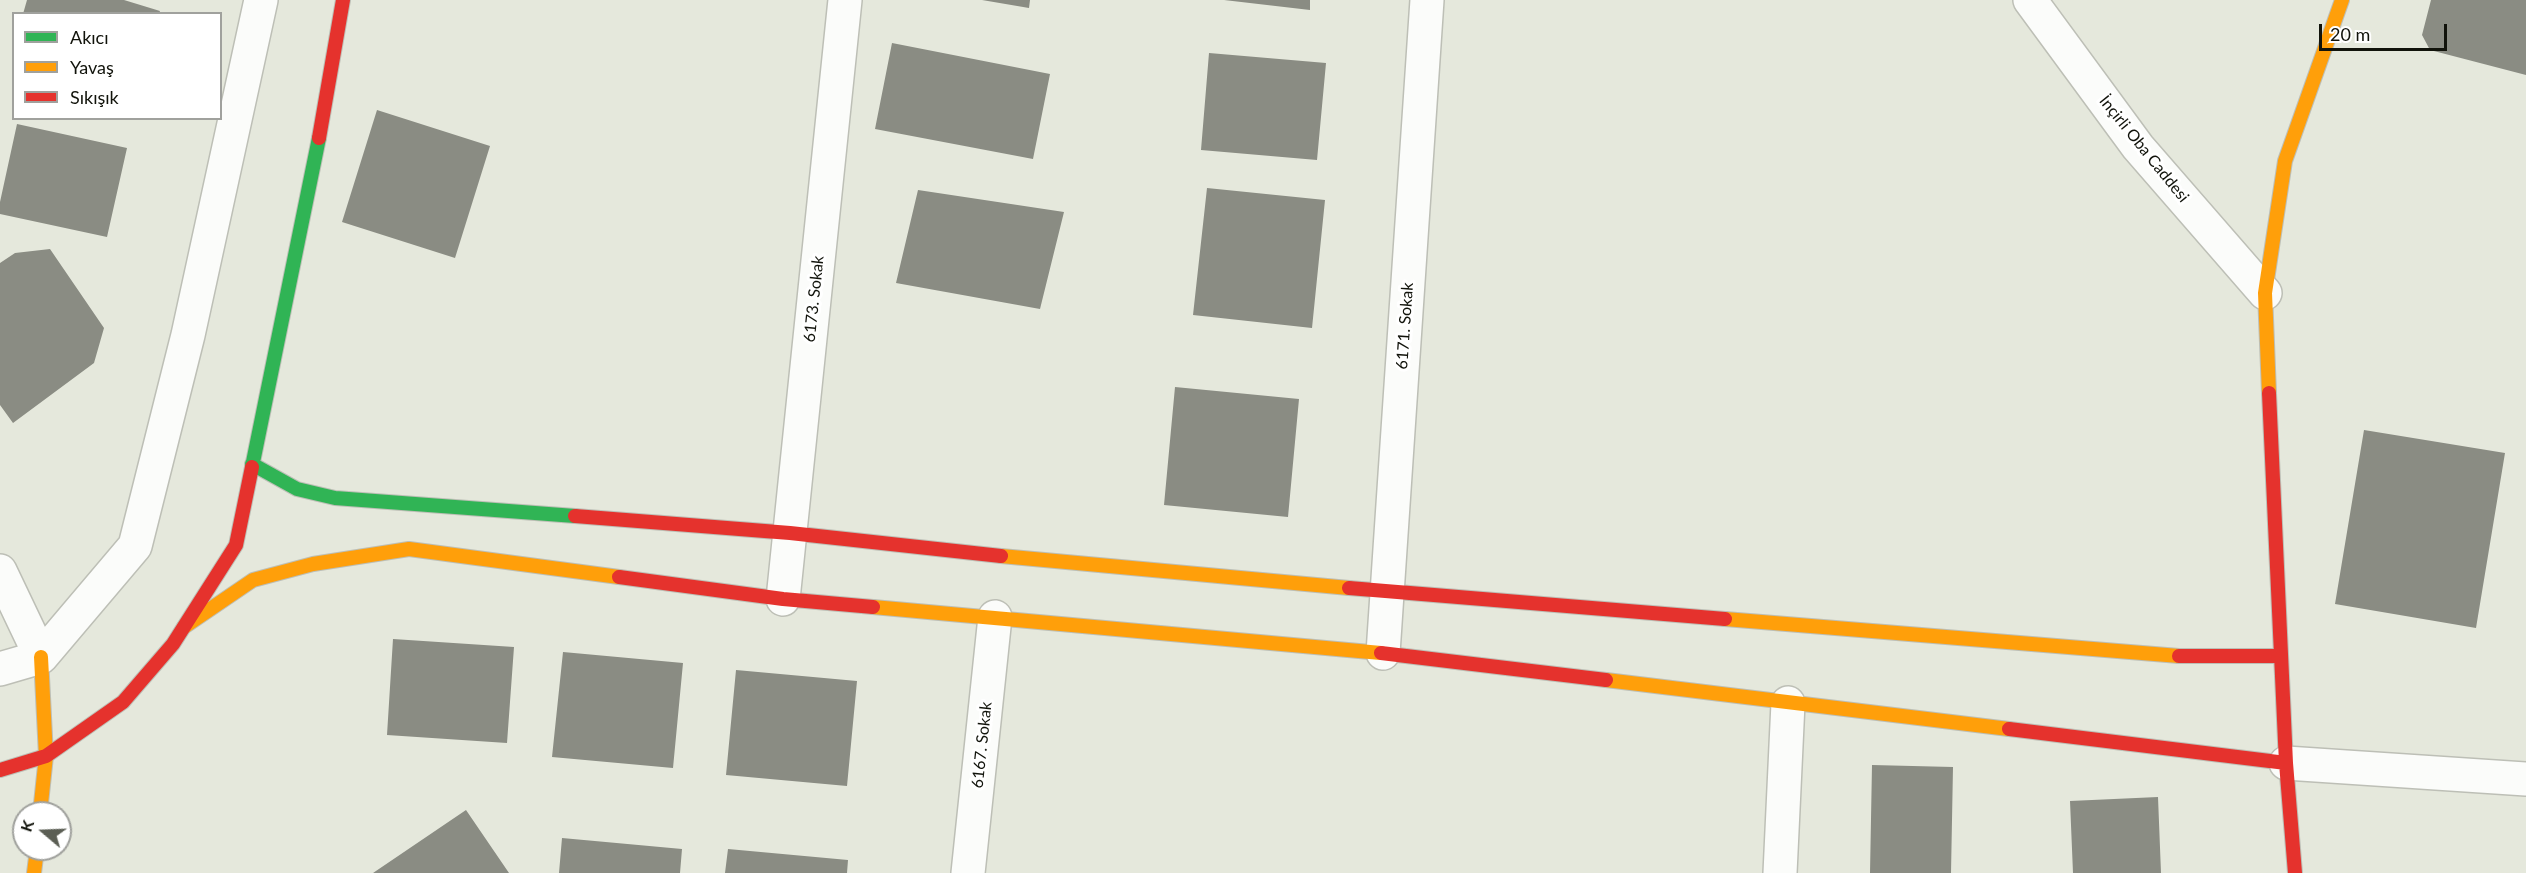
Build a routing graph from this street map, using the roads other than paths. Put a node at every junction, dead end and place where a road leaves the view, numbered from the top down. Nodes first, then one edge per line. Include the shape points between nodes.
1 (261, 0) edge
2 (343, 0) edge
3 (845, 0) edge
4 (1427, 0) edge
5 (2030, 0) edge
6 (2342, 0) edge
7 (2265, 293) junction
8 (252, 464) junction
9 (790, 533) junction
10 (0, 571) edge
11 (1388, 592) junction
12 (783, 599) junction
13 (995, 617) junction
14 (184, 627) junction
15 (1383, 653) junction
16 (2281, 656) junction
17 (42, 657) junction
18 (0, 669) edge
19 (1788, 703) junction
20 (46, 756) junction
21 (2286, 763) junction
22 (0, 770) edge
23 (2526, 779) edge
24 (41, 801) edge
25 (968, 873) edge
26 (1780, 873) edge
27 (2286, 873) edge
28 (2295, 873) edge

1 - 17 street via 188,336 135,546
2 - 8 street
3 - 9 street, 6173. Sokak
4 - 11 street, 6171. Sokak
5 - 7 street, İnçirli Oba Caddesi via 2138,147
6 - 7 street via 2285,161
7 - 16 street
8 - 9 street via 297,489 335,498
8 - 14 street via 236,545
9 - 11 street
9 - 12 street, 6173. Sokak
10 - 17 street
11 - 15 street, 6171. Sokak
11 - 16 street via 2182,656
12 - 13 street
12 - 14 street via 410,549 313,564 253,580
13 - 15 street
13 - 25 street, 6167. Sokak
14 - 20 street via 123,702
15 - 19 street
16 - 21 street
17 - 18 street
17 - 20 street
19 - 21 street
19 - 26 street
20 - 22 street
20 - 24 street
21 - 23 street
21 - 27 street
21 - 28 street

